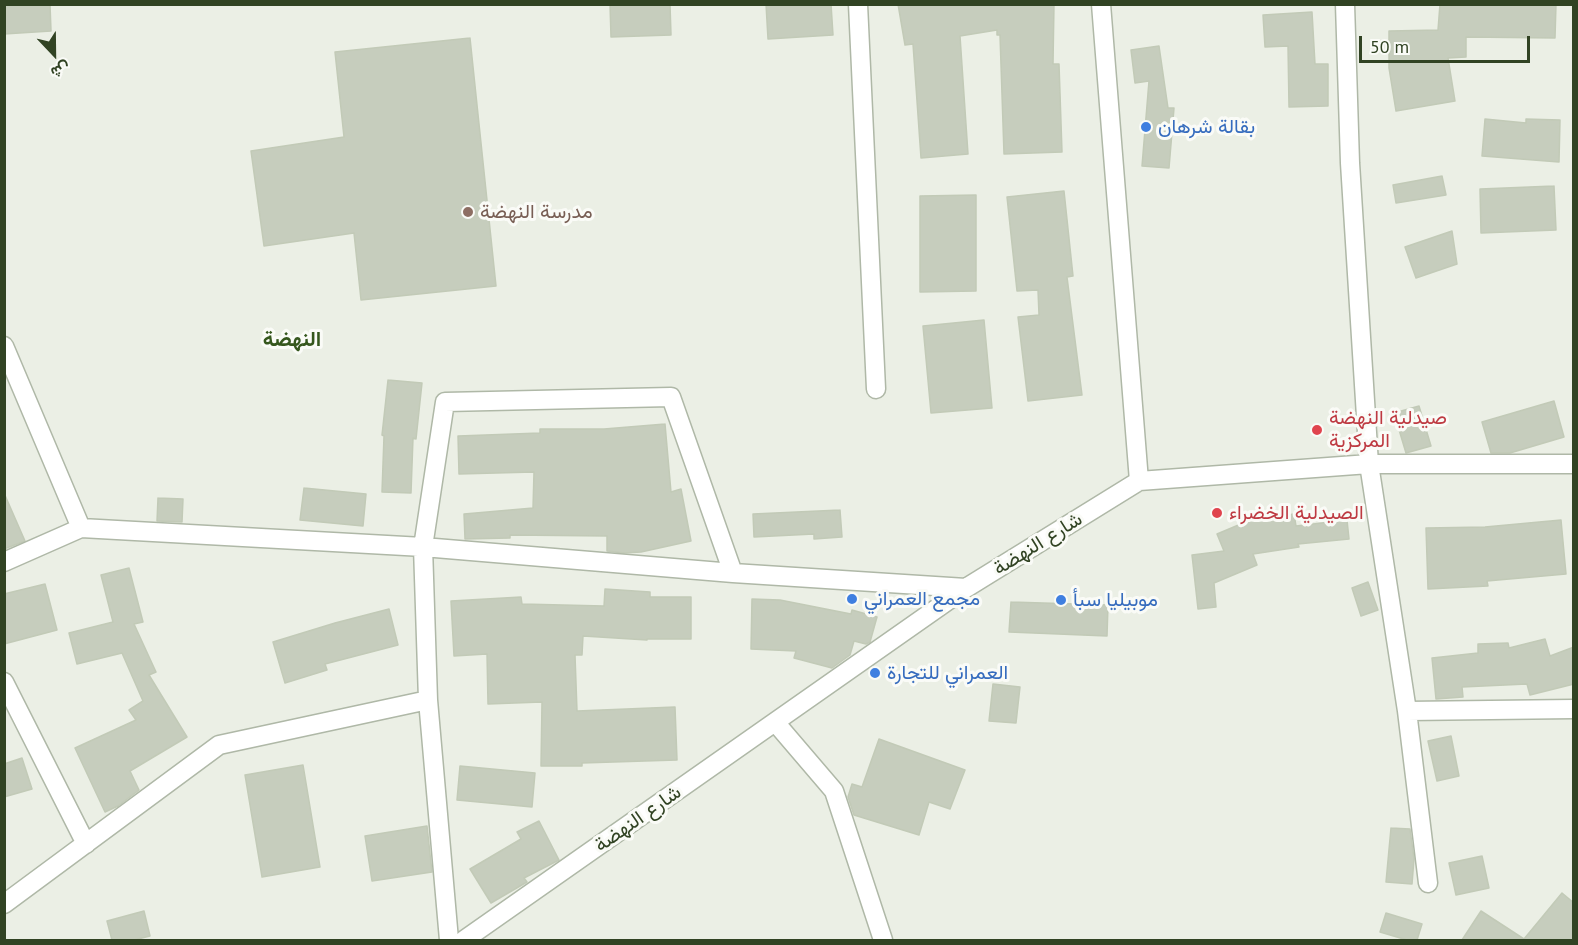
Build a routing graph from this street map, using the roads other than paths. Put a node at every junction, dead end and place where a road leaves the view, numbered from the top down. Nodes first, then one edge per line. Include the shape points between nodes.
1 (858, 4) edge
2 (1101, 4) edge
3 (1345, 4) edge
4 (4, 346) edge
5 (876, 389) dead end
6 (1369, 464) junction
7 (1574, 464) edge
8 (1139, 481) junction
9 (81, 528) junction
10 (423, 547) junction
11 (4, 562) edge
12 (733, 573) junction
13 (966, 588) junction
14 (4, 682) edge
15 (428, 700) junction
16 (1574, 709) edge
17 (1407, 711) junction
18 (775, 722) junction
19 (86, 844) junction
20 (1428, 883) dead end
21 (4, 904) edge
22 (449, 940) edge
23 (464, 940) edge
24 (883, 940) edge

1 - 5 street
2 - 8 street
3 - 6 street via 1350,163
4 - 9 street
6 - 7 street, شارع النهضة
6 - 8 street, شارع النهضة
6 - 17 street
8 - 13 street, شارع النهضة
9 - 10 street
9 - 11 street
10 - 12 street
10 - 12 street via 445,402 671,397
10 - 15 street
12 - 13 street
13 - 18 street, شارع النهضة
14 - 19 street
15 - 19 street via 219,745
15 - 22 street
16 - 17 street
17 - 20 street
18 - 23 street, شارع النهضة
18 - 24 street via 834,790
19 - 21 street

